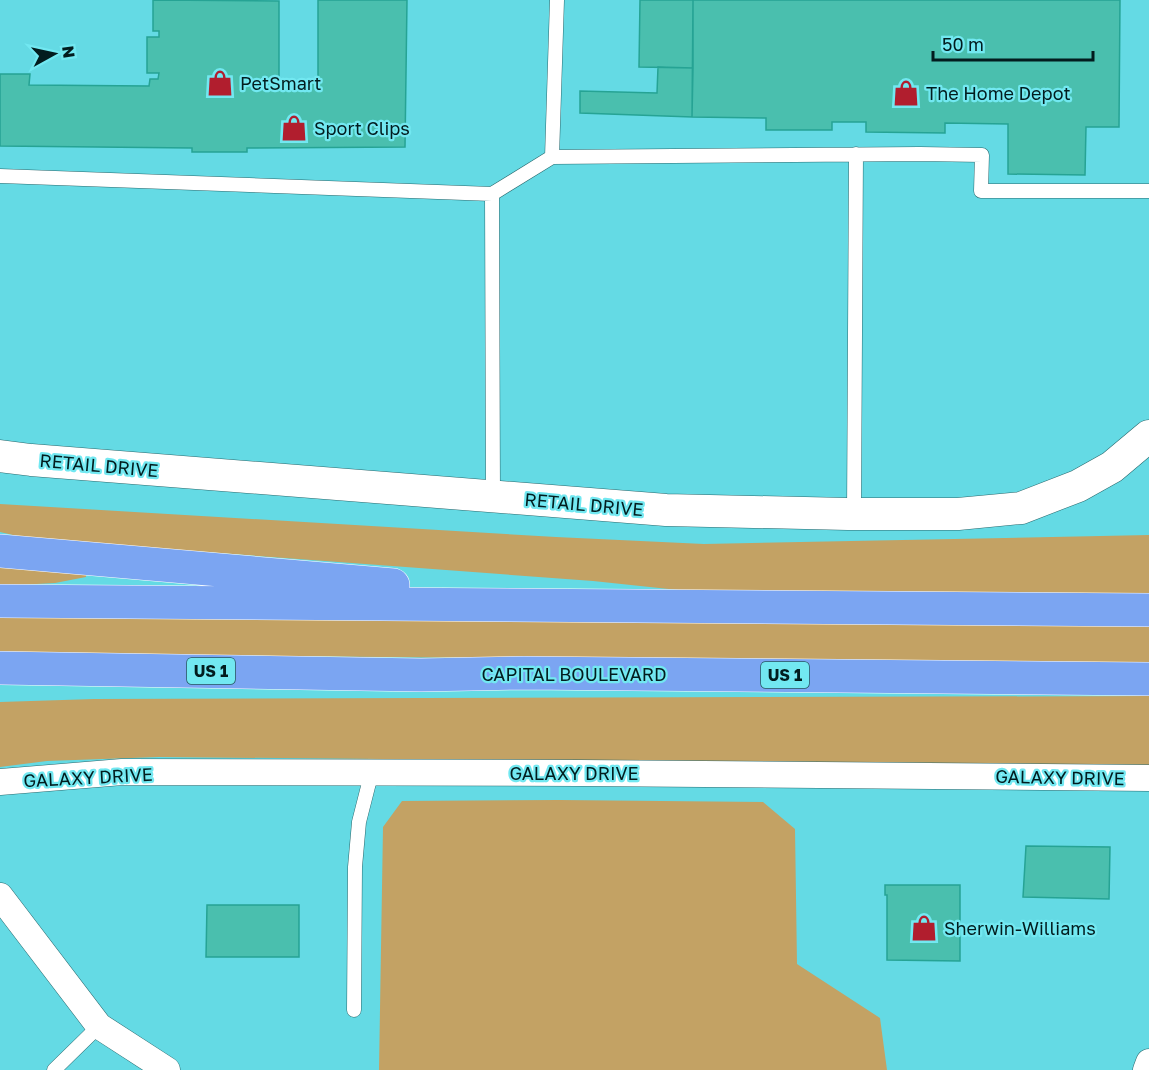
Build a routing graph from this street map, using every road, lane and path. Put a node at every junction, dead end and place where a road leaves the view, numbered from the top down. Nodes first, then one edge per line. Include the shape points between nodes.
1 (557, 0) edge
2 (856, 154) junction
3 (552, 157) junction
4 (0, 176) edge
5 (1149, 191) edge
6 (492, 194) junction
7 (1149, 436) edge
8 (0, 456) edge
9 (492, 496) junction
10 (854, 514) junction
11 (0, 550) edge
12 (0, 601) edge
13 (628, 606) junction
14 (1149, 610) edge
15 (0, 668) edge
16 (421, 675) junction
17 (1149, 679) edge
18 (0, 689) edge
19 (372, 771) junction
20 (1149, 778) edge
21 (0, 782) edge
22 (0, 896) edge
23 (354, 1010) dead end
24 (99, 1026) junction
25 (1149, 1062) edge
26 (54, 1070) edge
27 (167, 1070) edge
28 (1146, 1070) edge

1 - 3 lane
2 - 3 lane
2 - 5 lane via 982,155 981,191
2 - 10 lane
3 - 6 lane
4 - 6 lane
6 - 9 lane
7 - 10 street, RETAIL DRIVE via 1112,467 1078,486 1021,508 958,514
8 - 9 street, RETAIL DRIVE
9 - 10 street, RETAIL DRIVE via 666,510
11 - 13 highway
12 - 13 highway
13 - 14 highway
15 - 16 highway, CAPITAL BOULEVARD / US 1
16 - 17 highway, CAPITAL BOULEVARD / US 1
16 - 18 highway
19 - 20 street, GALAXY DRIVE
19 - 21 street, GALAXY DRIVE via 122,772
19 - 23 lane via 359,822 355,867
22 - 24 street
24 - 26 lane
24 - 27 street
25 - 28 street

